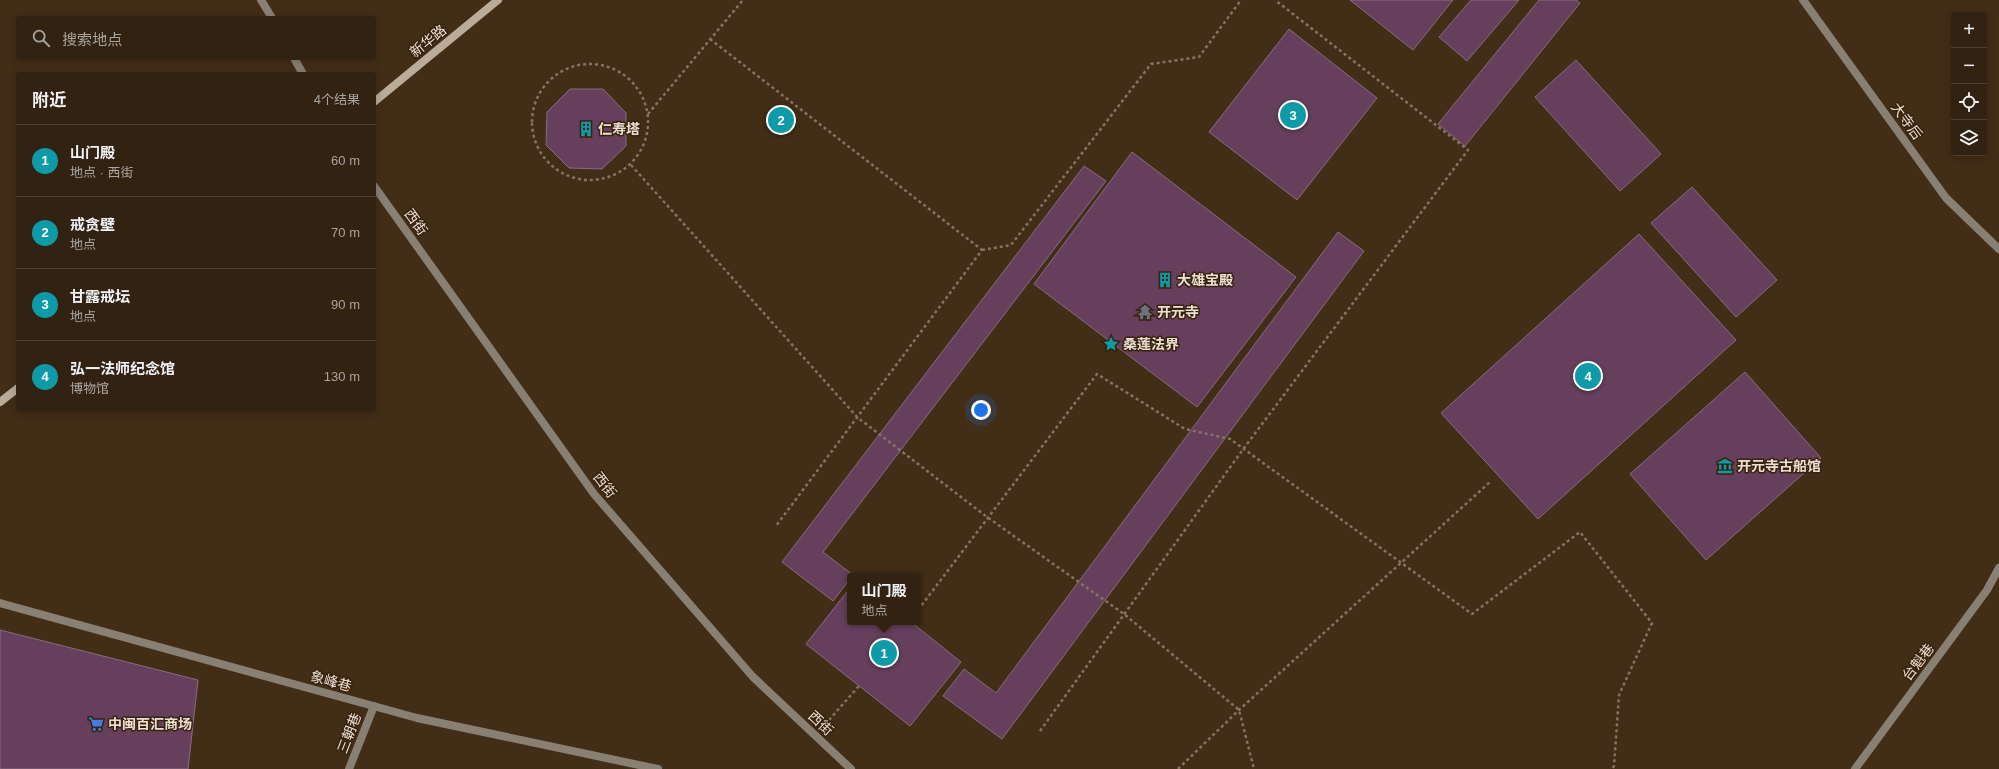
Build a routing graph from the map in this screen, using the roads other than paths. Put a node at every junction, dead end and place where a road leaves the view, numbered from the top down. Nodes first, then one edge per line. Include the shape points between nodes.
1 (261, 0) edge
2 (498, 0) edge
3 (1803, 0) edge
4 (271, 16) edge
5 (295, 60) edge
6 (302, 72) edge
7 (376, 100) edge
8 (376, 189) edge
9 (1999, 249) edge
10 (16, 390) edge
11 (0, 402) edge
12 (1999, 568) edge
13 (0, 603) edge
14 (374, 706) junction
15 (349, 769) edge
16 (658, 769) edge
17 (851, 769) edge
18 (1855, 769) edge

1 - 4 street
2 - 7 main road, 新华路
3 - 9 street, 大寺后 via 1946,198
5 - 6 street
8 - 17 street, 西街 via 594,494 753,677
10 - 11 main road
12 - 18 street, 台魁巷 via 1987,590
13 - 14 street, 象峰巷
14 - 15 street, 三朝巷
14 - 16 street, 象峰巷 via 417,718

